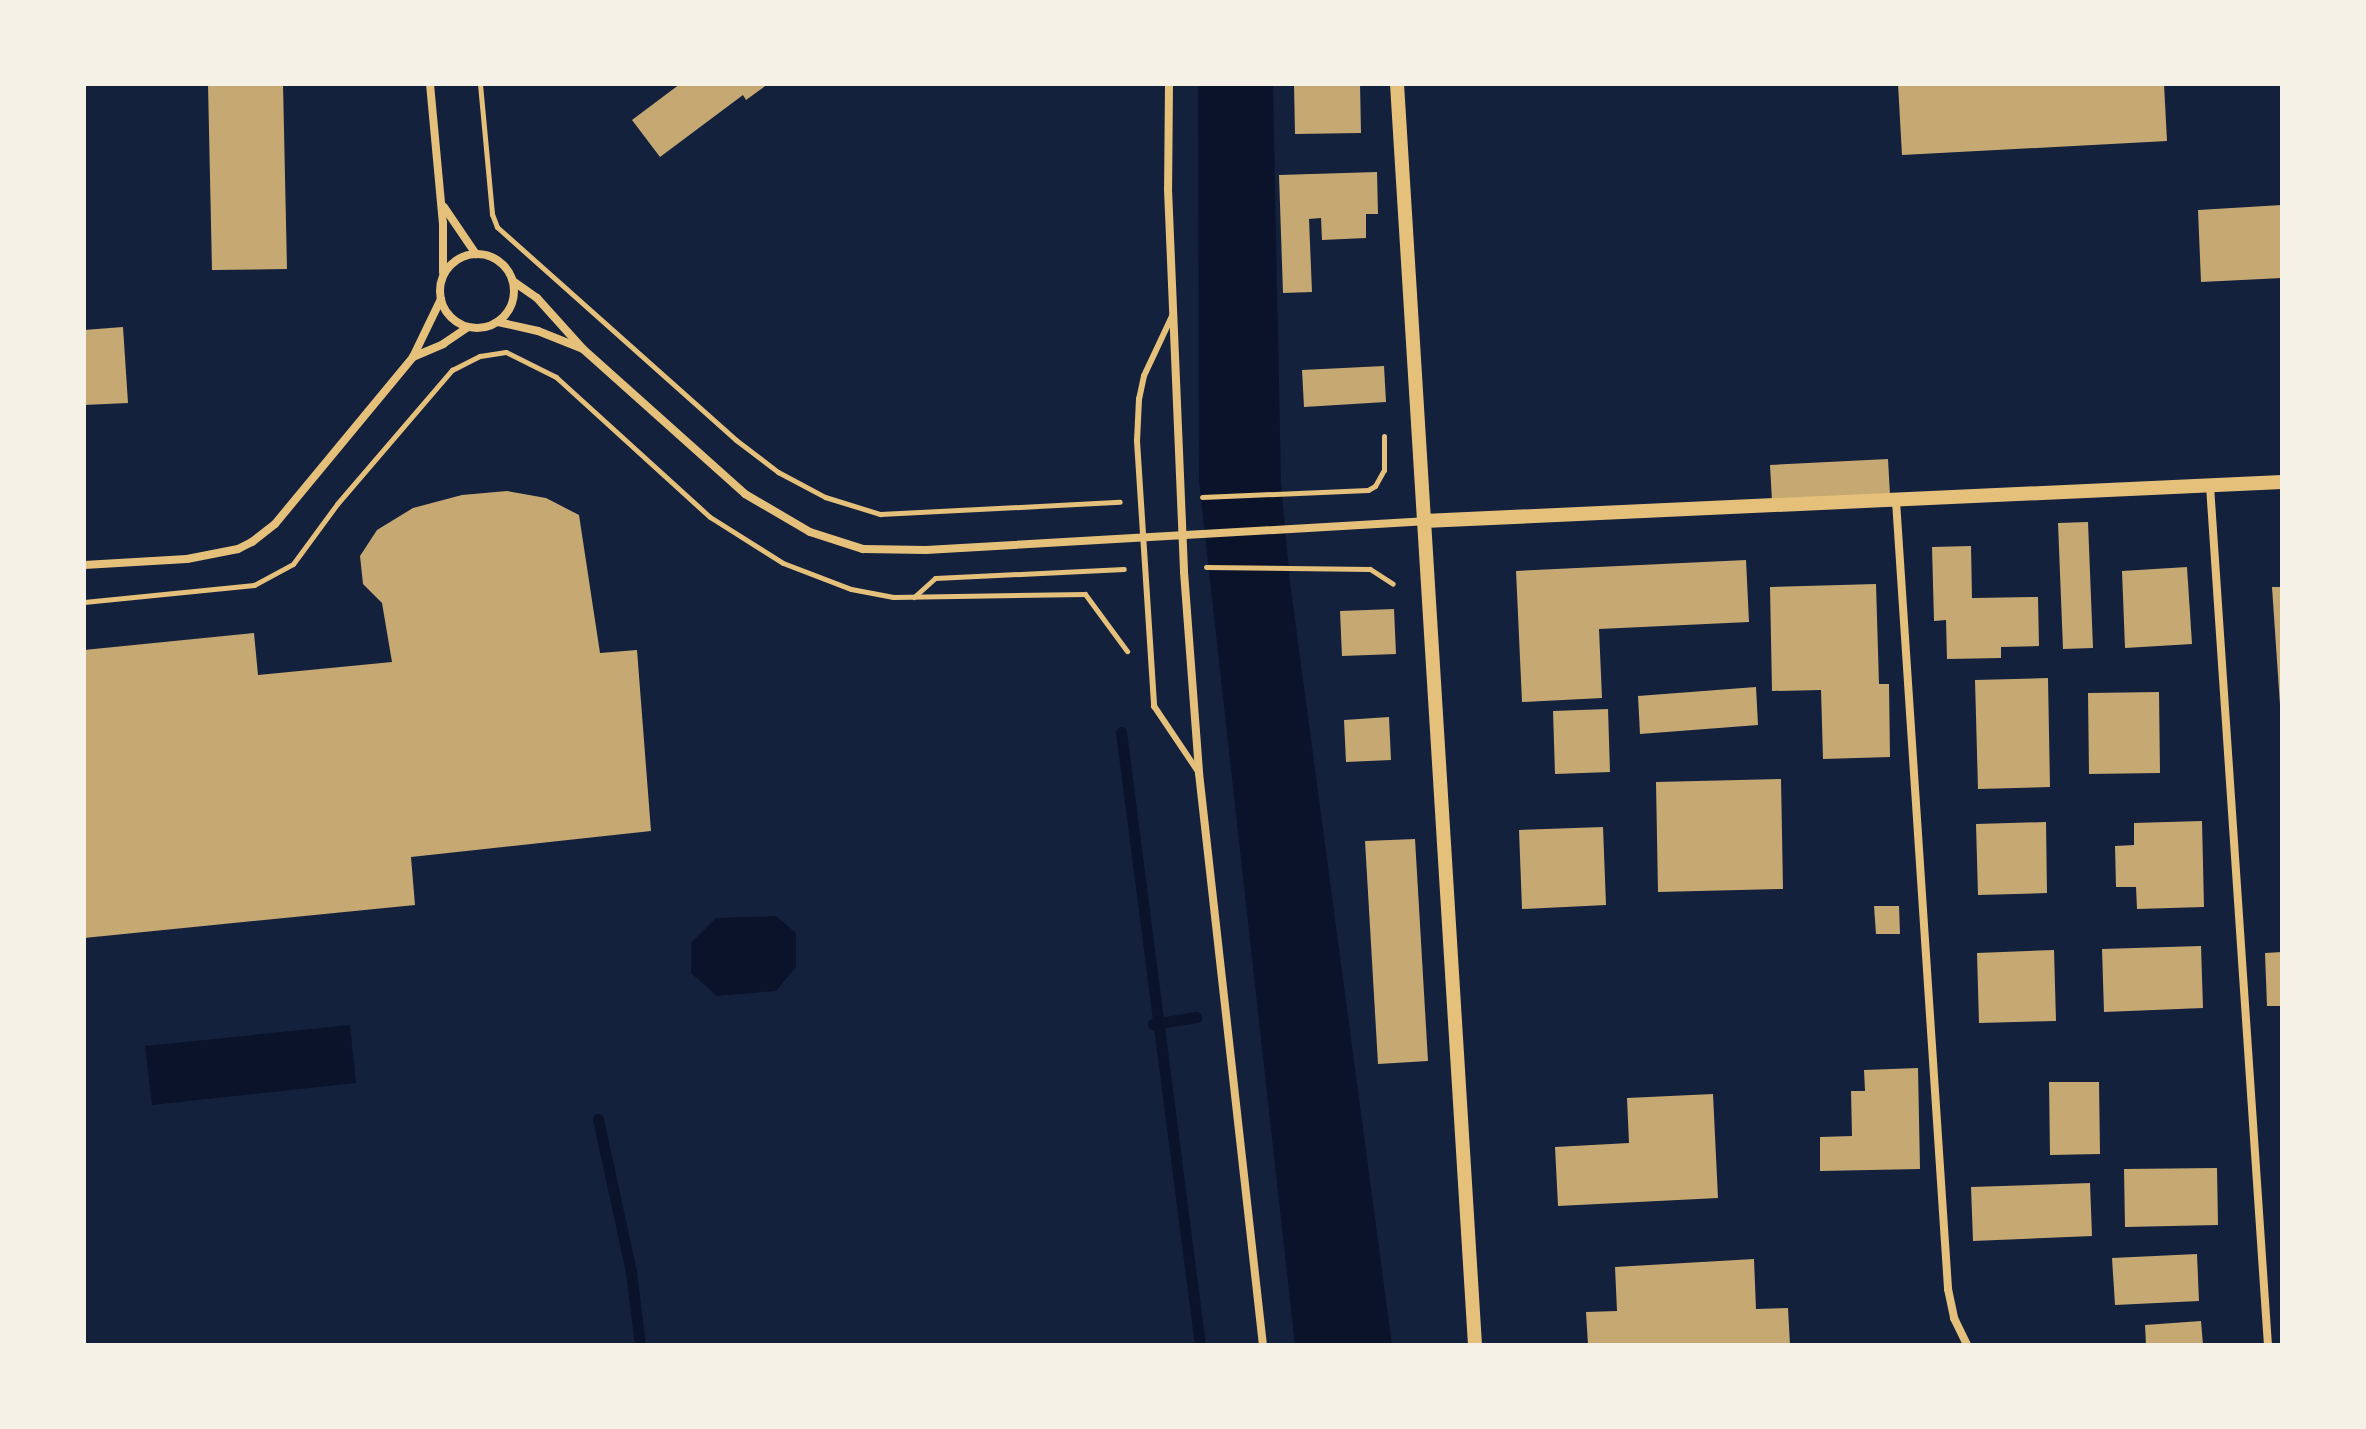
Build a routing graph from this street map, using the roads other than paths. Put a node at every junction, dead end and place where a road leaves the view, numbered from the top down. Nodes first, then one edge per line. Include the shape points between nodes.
1 (430, 84) edge
2 (1169, 84) edge
3 (1397, 84) edge
4 (442, 203) junction
5 (476, 254) junction
6 (443, 277) junction
7 (513, 281) junction
8 (441, 299) junction
9 (1175, 309) junction
10 (498, 322) junction
11 (467, 328) junction
12 (583, 349) junction
13 (413, 357) junction
14 (2282, 482) edge
15 (2210, 486) junction
16 (1896, 501) junction
17 (1424, 521) junction
18 (84, 565) edge
19 (1199, 773) junction
20 (1263, 1345) edge
21 (1475, 1345) edge
22 (1967, 1345) edge
23 (2268, 1345) edge

1 - 4 street
2 - 9 street
3 - 17 street
4 - 5 street
4 - 6 street
5 - 6 street via 456,260
5 - 7 street via 497,261
6 - 8 street
7 - 10 street via 513,298
7 - 12 street via 537,298
8 - 11 street via 448,314
8 - 13 street
9 - 19 street via 1180,495
9 - 19 lane via 1144,376 1137,441 1151,685 1161,721
10 - 11 street
10 - 12 street
11 - 13 street
12 - 17 street via 745,494 827,538 868,550
13 - 18 street via 275,524 252,542 187,559
14 - 15 street
15 - 16 street
15 - 23 street
16 - 17 street
16 - 22 street via 1948,1289
17 - 21 street
19 - 20 street

